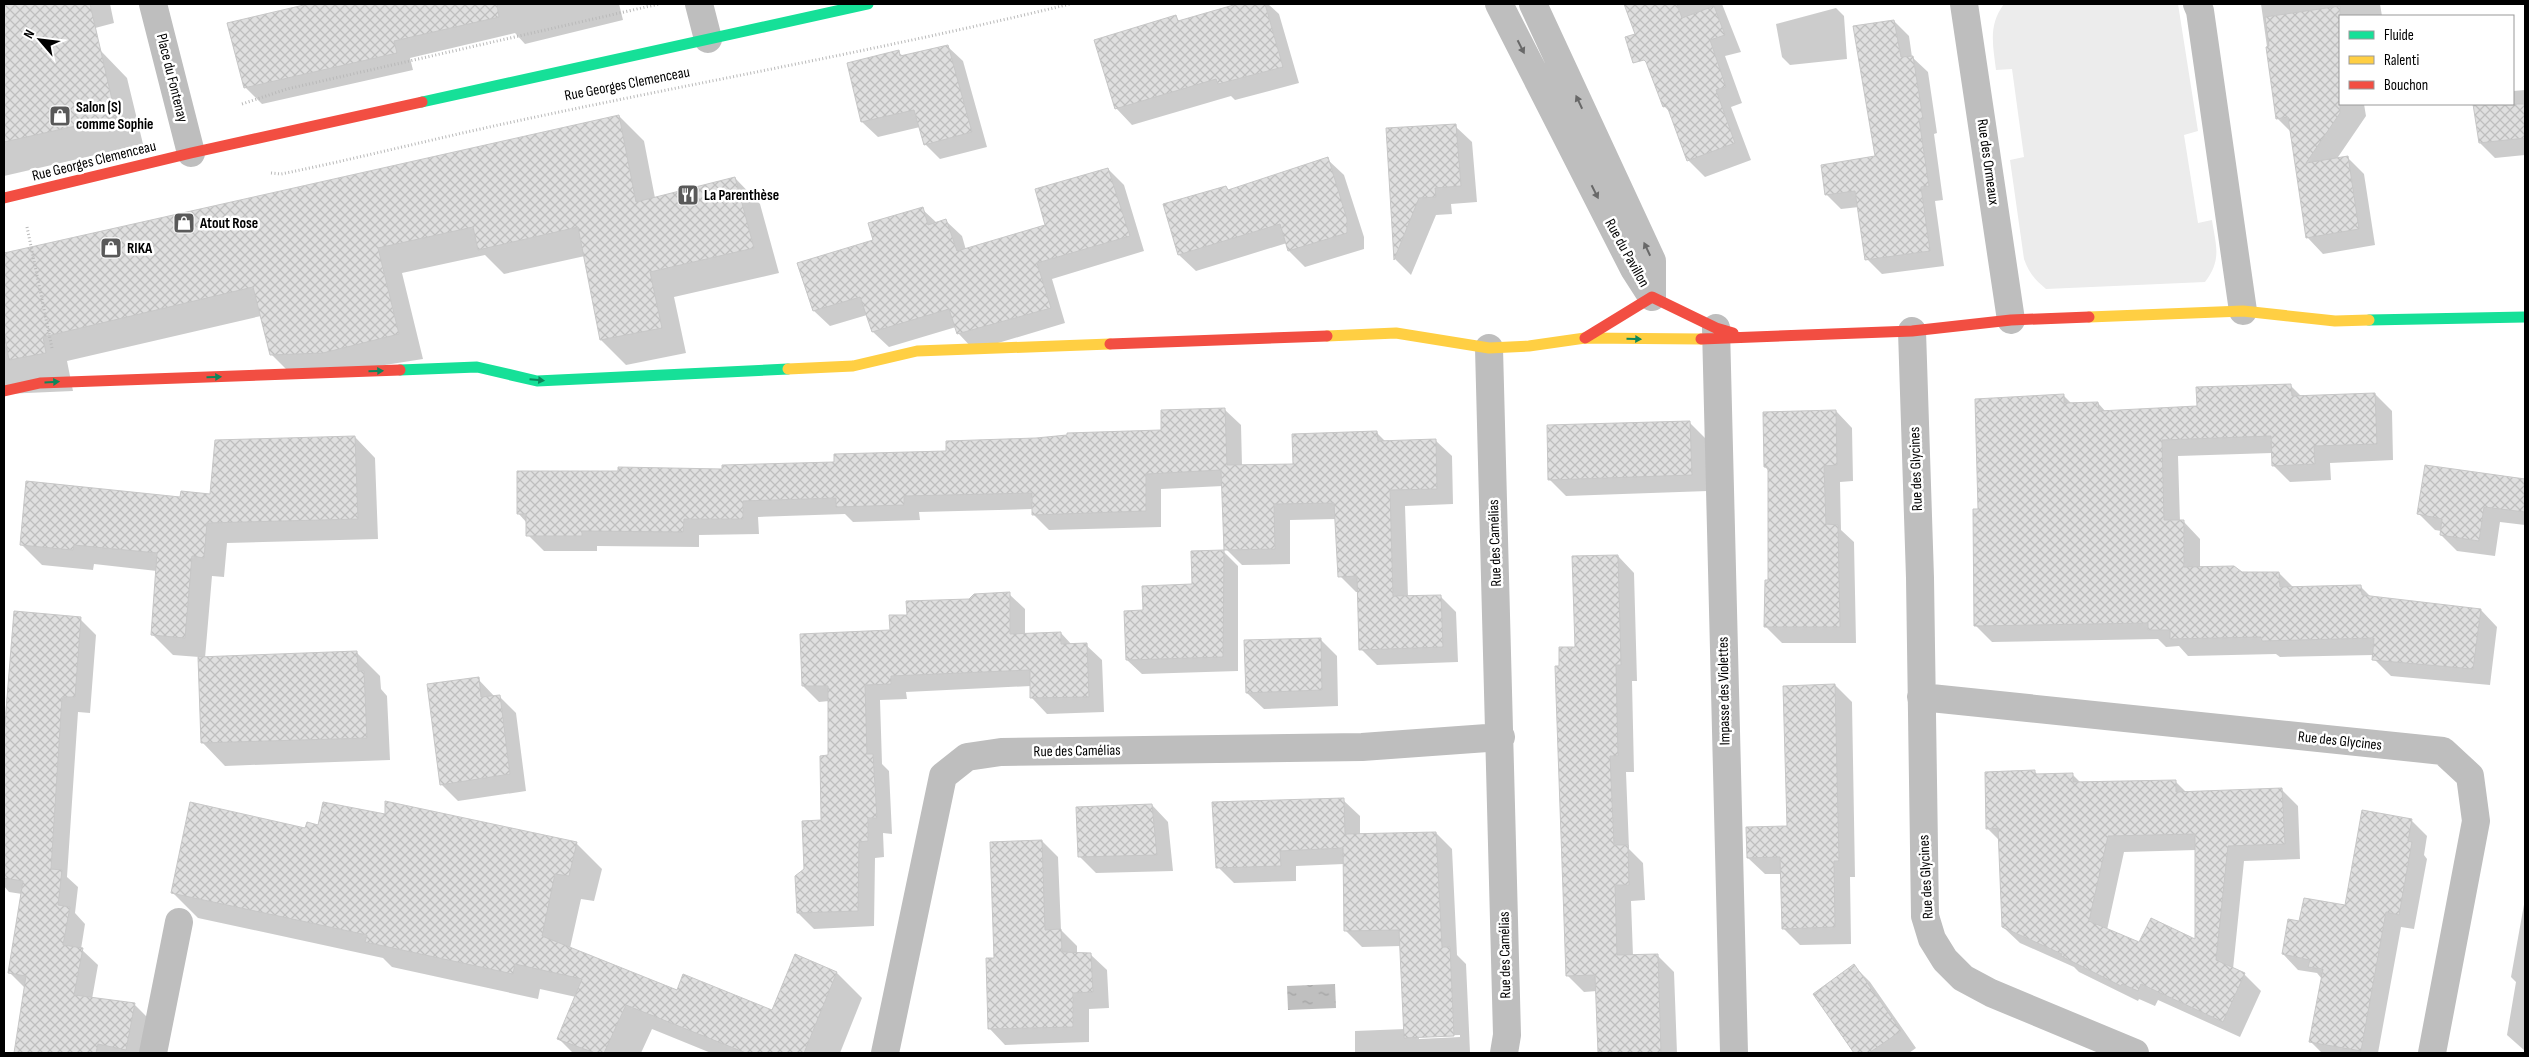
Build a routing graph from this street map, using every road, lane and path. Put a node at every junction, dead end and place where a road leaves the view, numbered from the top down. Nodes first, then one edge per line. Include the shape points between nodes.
1 (154, 4) edge
2 (659, 4) edge
3 (699, 4) edge
4 (868, 4) edge
5 (1070, 4) edge
6 (1499, 4) edge
7 (1533, 4) edge
8 (1964, 4) edge
9 (2197, 4) edge
10 (708, 39) junction
11 (235, 106) dead end
12 (191, 153) junction
13 (264, 172) dead end
14 (20, 194) junction
15 (4, 198) edge
16 (1652, 297) junction
17 (2243, 312) junction
18 (2525, 317) edge
19 (2011, 320) junction
20 (1912, 331) junction
21 (1716, 333) junction
22 (1585, 338) junction
23 (1489, 348) junction
24 (58, 382) junction
25 (4, 391) edge
26 (1921, 697) junction
27 (1501, 737) junction
28 (179, 922) dead end
29 (153, 1053) edge
30 (885, 1053) edge
31 (1504, 1053) edge
32 (1734, 1053) edge
33 (2136, 1053) edge
34 (2432, 1053) edge

1 - 12 street, Place du Fontenay
2 - 11 path via 287,89
3 - 10 street
4 - 10 main road, Rue Georges Clemenceau
5 - 13 path, Rue Georges Clemenceau via 281,174
6 -> 16 street, Rue du Pavillon via 1634,269
16 -> 7 street, Rue du Pavillon via 1652,261
8 - 19 street, Rue des Ormeaux
9 - 17 street
10 - 12 main road, Rue Georges Clemenceau
12 - 14 main road, Rue Georges Clemenceau
14 - 15 main road, Rue Georges Clemenceau
14 - 24 path
16 - 21 main road
16 - 22 main road
17 - 18 main road via 2335,321
17 - 19 main road
19 - 20 main road
20 - 21 main road via 1746,338
20 - 26 street, Rue des Glycines
22 -> 21 main road via 1680,340
21 - 32 street, Impasse des Violettes
22 - 23 main road
24 -> 23 main road via 477,367 537,381 853,366 917,351 1396,334
23 - 27 street, Rue des Camélias
25 -> 24 main road
26 - 33 street, Rue des Glycines via 1925,916 1932,938 1945,960 1963,978 1991,993
26 - 34 street, Rue des Glycines via 2443,751 2470,776 2476,821
27 - 30 street, Rue des Camélias via 1362,747 1000,752 967,757 944,776
27 - 31 street, Rue des Camélias via 1507,1035
28 - 29 street

